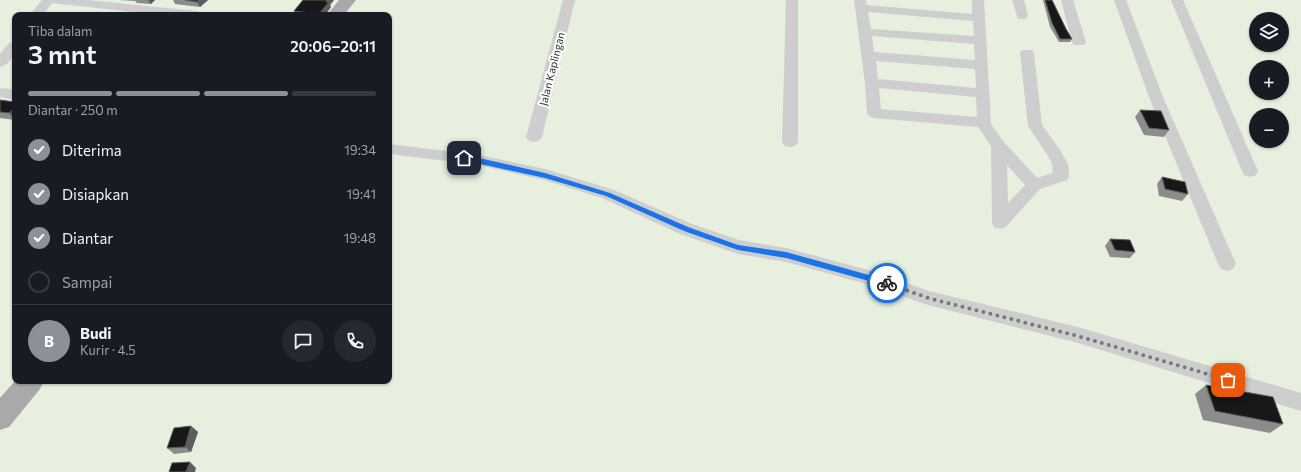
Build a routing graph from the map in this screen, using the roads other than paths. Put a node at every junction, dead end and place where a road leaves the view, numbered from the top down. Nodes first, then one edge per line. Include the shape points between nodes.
1 (48, 0) edge
2 (53, 0) edge
3 (348, 0) edge
4 (569, 0) edge
5 (792, 0) edge
6 (937, 0) edge
7 (978, 0) edge
8 (1018, 0) edge
9 (1067, 0) edge
10 (1120, 0) edge
11 (1176, 0) edge
12 (861, 4) edge
13 (38, 12) edge
14 (167, 12) edge
15 (338, 12) edge
16 (939, 15) junction
17 (1022, 16) dead end
18 (978, 18) junction
19 (864, 32) junction
20 (980, 40) junction
21 (1079, 42) dead end
22 (12, 45) edge
23 (0, 46) edge
24 (12, 49) edge
25 (1027, 53) dead end
26 (868, 56) junction
27 (0, 63) edge
28 (982, 65) junction
29 (872, 83) junction
30 (982, 93) junction
31 (982, 122) junction
32 (534, 137) dead end
33 (790, 142) dead end
34 (999, 146) junction
35 (392, 148) edge
36 (1250, 171) dead end
37 (1034, 185) junction
38 (1227, 264) dead end
39 (28, 384) edge
40 (1301, 402) edge
41 (0, 418) edge

1 - 13 street
2 - 14 street
3 - 15 main road
4 - 32 street, Jalan Kaplingan
5 - 33 street
6 - 16 street
7 - 18 street
8 - 17 street
9 - 21 street
10 - 38 street via 1159,104
11 - 36 street
12 - 16 street
12 - 19 street
16 - 18 street
18 - 20 street
19 - 20 street
19 - 26 street
20 - 28 street
22 - 23 street
24 - 27 street
25 - 37 street via 1035,126 1055,154 1060,164 1061,176
26 - 28 street
26 - 29 street
28 - 30 street
29 - 30 street
29 - 31 street via 874,113
30 - 31 street via 984,123
31 - 34 street
34 - 37 street
34 - 37 street via 1000,223
35 - 40 street via 479,160 545,175 608,194 686,229 738,247 786,255 872,278 928,298 1078,336
39 - 41 main road

